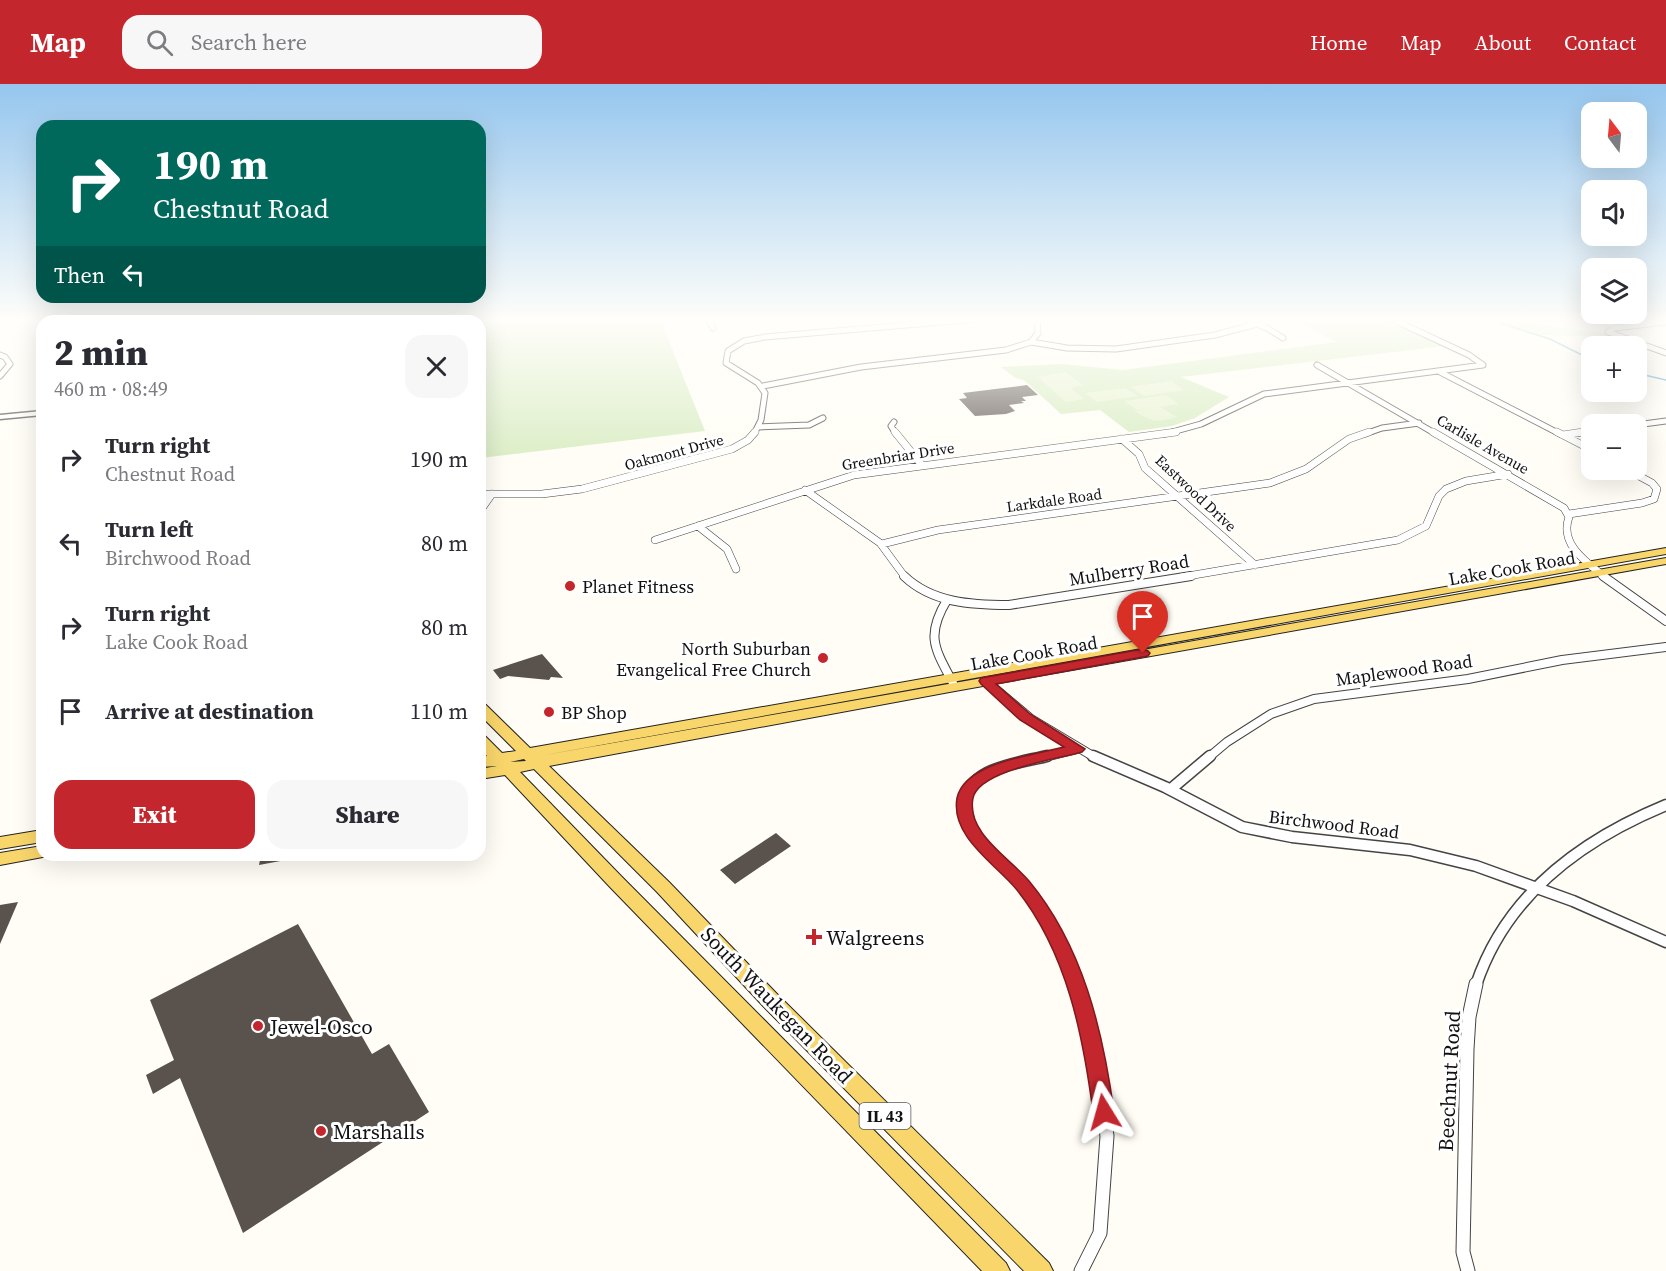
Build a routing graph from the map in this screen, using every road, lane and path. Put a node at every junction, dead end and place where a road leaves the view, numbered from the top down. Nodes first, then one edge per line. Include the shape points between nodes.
1 (743, 374) edge
2 (823, 374) edge
3 (1335, 374) edge
4 (1420, 374) edge
5 (1444, 374) edge
6 (1350, 383) junction
7 (763, 386) junction
8 (36, 414) edge
9 (0, 417) edge
10 (823, 418) dead end
11 (1666, 421) edge
12 (894, 422) dead end
13 (1419, 423) junction
14 (1647, 424) edge
15 (758, 426) junction
16 (1581, 432) edge
17 (1562, 435) junction
18 (1122, 439) junction
19 (1581, 444) edge
20 (921, 464) junction
21 (1508, 474) junction
22 (1646, 480) edge
23 (805, 490) junction
24 (486, 494) edge
25 (492, 494) junction
26 (1177, 497) junction
27 (486, 502) edge
28 (1569, 514) junction
29 (698, 526) junction
30 (655, 540) dead end
31 (882, 544) junction
32 (1666, 551) edge
33 (1666, 561) edge
34 (1255, 565) junction
35 (1595, 568) junction
36 (736, 569) dead end
37 (947, 600) junction
38 (1666, 621) edge
39 (1666, 647) edge
40 (986, 681) junction
41 (952, 682) junction
42 (486, 713) edge
43 (486, 745) edge
44 (1077, 749) junction
45 (533, 759) junction
46 (486, 762) edge
47 (504, 764) junction
48 (486, 772) edge
49 (1171, 789) junction
50 (1666, 805) edge
51 (36, 837) edge
52 (0, 843) edge
53 (36, 853) edge
54 (0, 859) edge
55 (1533, 887) junction
56 (1666, 942) edge
57 (998, 1271) edge
58 (1041, 1271) edge
59 (1081, 1271) edge
60 (1468, 1271) edge

1 - 7 street
2 - 7 street
3 - 6 street, Carlisle Avenue
4 - 6 street, Greenbriar Drive
5 - 17 street
6 - 13 street, Carlisle Avenue
6 - 18 street, Greenbriar Drive via 1255,397 1191,429
7 - 15 street via 765,398
8 - 9 street
10 - 15 street via 809,425
11 - 14 street
12 - 20 street via 892,429
13 - 21 street, Carlisle Avenue
13 - 26 street, Larkdale Road via 1366,433 1338,445 1295,475 1270,483
15 - 25 street, Oakmont Drive via 753,438 732,449 597,486 542,494
16 - 17 street
17 - 19 street
18 - 20 street, Greenbriar Drive
18 - 26 street, Eastwood Drive via 1139,454 1145,468
20 - 23 street, Greenbriar Drive via 854,475
21 - 28 street, Carlisle Avenue
21 - 34 street, Mulberry Road via 1469,480 1446,490 1434,505 1430,521 1411,535 1371,547
22 - 28 street via 1657,489 1654,499
23 - 29 street, Greenbriar Drive
23 - 31 street
24 - 25 street, Oakmont Drive
25 - 27 street
26 - 31 street, Larkdale Road via 938,530
26 - 34 street, Eastwood Drive
28 - 35 street via 1564,531 1567,541
29 - 30 street, Greenbriar Drive
29 - 36 street via 729,549 735,556
31 - 37 street, Mulberry Road via 904,576
32 - 35 main road, Lake Cook Road
33 - 35 main road, Lake Cook Road
34 - 37 street, Mulberry Road via 1009,605
35 - 38 street
35 - 40 main road, Lake Cook Road
35 - 41 main road, Lake Cook Road
37 - 41 street via 933,622 932,637
39 - 49 street, Maplewood Road via 1314,699 1271,714 1227,742
40 - 41 main road, Lake Cook Road
40 - 44 street, Birchwood Road via 1036,725
41 - 45 main road, Lake Cook Road
42 - 45 main road, IL 43
43 - 47 main road, IL 43
44 - 49 street, Birchwood Road
44 - 59 street via 993,770 976,779 965,797 967,821 972,830 1023,885 1053,928 1080,994 1097,1065 1107,1136 1100,1233
45 - 47 main road, Lake Cook Road
45 - 58 main road, South Waukegan Road / IL 43
46 - 47 main road, Lake Cook Road
47 - 48 main road, Lake Cook Road
47 - 57 main road, South Waukegan Road / IL 43
49 - 55 street, Birchwood Road via 1205,811 1251,830 1305,840 1410,850
50 - 55 street, Beechnut Road via 1636,815 1603,833
51 - 52 main road
53 - 54 main road
55 - 56 street, Birchwood Road via 1576,901
55 - 60 street, Beechnut Road via 1498,937 1480,972 1467,1029 1463,1252

